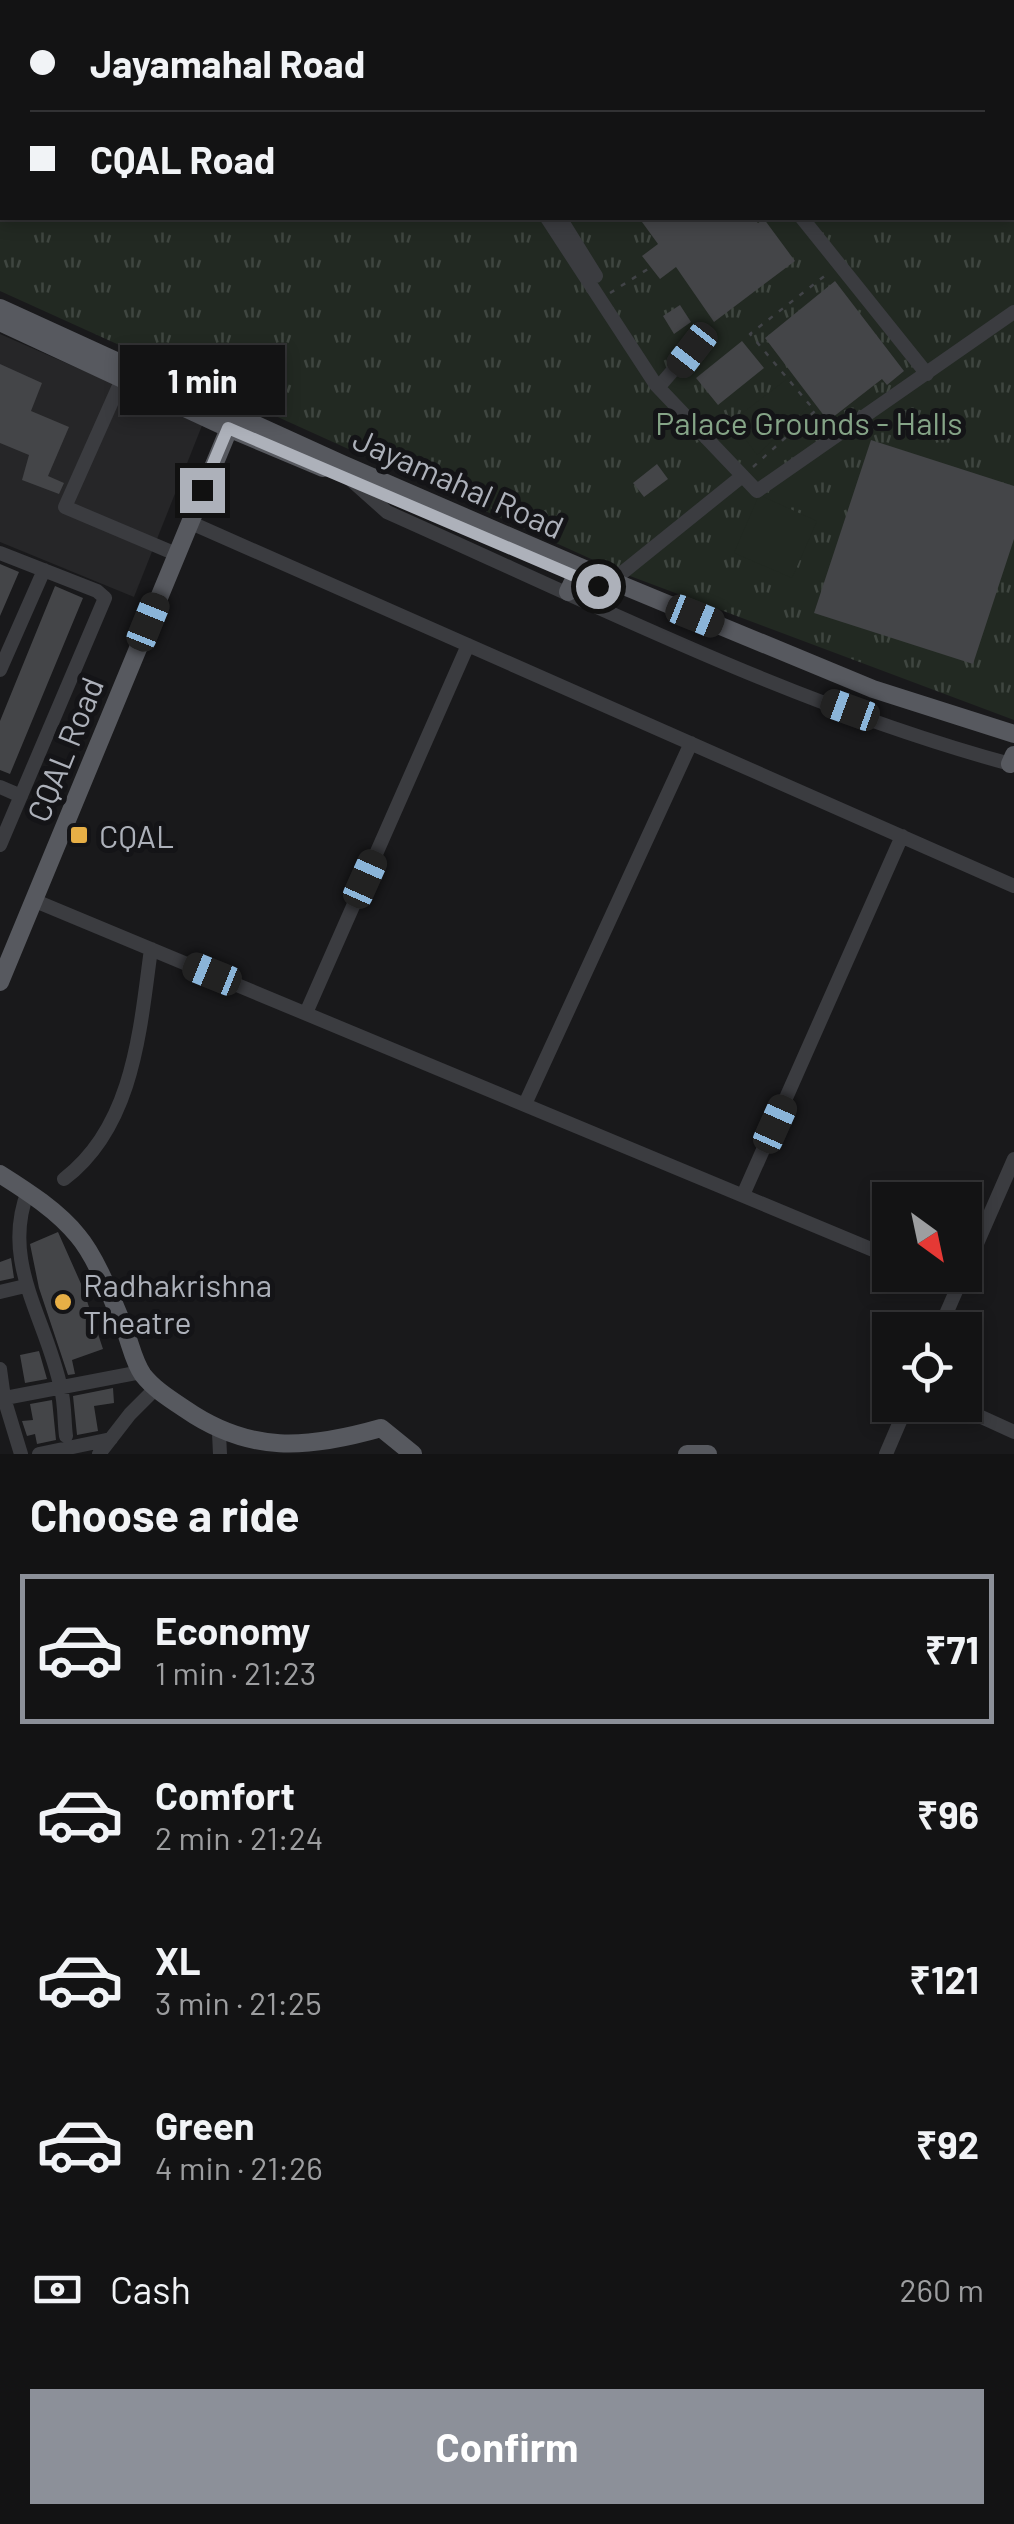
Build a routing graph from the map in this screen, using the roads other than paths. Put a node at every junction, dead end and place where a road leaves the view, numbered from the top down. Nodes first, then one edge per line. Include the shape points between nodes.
1 (549, 220) edge
2 (561, 220) edge
3 (804, 220) edge
4 (583, 265) junction
5 (0, 308) edge
6 (1014, 312) edge
7 (0, 322) edge
8 (625, 329) junction
9 (705, 332) dead end
10 (926, 374) junction
11 (122, 379) junction
12 (663, 382) junction
13 (670, 401) junction
14 (232, 421) junction
15 (741, 477) junction
16 (190, 522) junction
17 (0, 553) edge
18 (176, 554) junction
19 (44, 570) junction
20 (574, 579) junction
21 (619, 588) junction
22 (468, 644) junction
23 (0, 670) edge
24 (1014, 734) edge
25 (691, 743) junction
26 (1014, 743) edge
27 (1013, 761) edge
28 (0, 787) edge
29 (21, 796) junction
30 (902, 836) junction
31 (0, 846) edge
32 (1014, 886) edge
33 (33, 900) junction
34 (150, 948) junction
35 (0, 982) edge
36 (306, 1013) junction
37 (525, 1104) junction
38 (1014, 1159) edge
39 (0, 1174) edge
40 (64, 1179) dead end
41 (28, 1191) junction
42 (743, 1195) junction
43 (982, 1232) edge
44 (872, 1249) edge
45 (21, 1287) junction
46 (0, 1292) edge
47 (0, 1369) edge
48 (141, 1372) junction
49 (61, 1388) junction
50 (156, 1388) junction
51 (2, 1399) edge
52 (982, 1417) edge
53 (900, 1422) edge
54 (1014, 1432) edge
55 (219, 1433) junction
56 (66, 1436) dead end
57 (111, 1438) junction
58 (338, 1447) edge
59 (21, 1454) edge
60 (39, 1454) edge
61 (99, 1454) edge
62 (220, 1454) edge
63 (413, 1454) edge
64 (687, 1454) edge
65 (708, 1454) edge
66 (886, 1454) edge

1 - 4 street
2 - 4 street
3 - 10 street
4 - 8 street
4 - 8 street
5 - 14 main road, Jayamahal Road
6 - 10 street
7 - 11 main road, Jayamahal Road
8 - 12 street
8 - 13 street
9 - 12 street
10 - 15 street via 763,490
11 - 14 main road, Jayamahal Road
11 - 18 street via 65,507
12 - 13 street
13 - 15 street
14 - 16 main road, CQAL Road
14 - 20 main road, Jayamahal Road
14 - 20 main road, Jayamahal Road
15 - 21 street
16 - 18 main road, CQAL Road
16 - 22 street
17 - 19 street
18 - 33 main road, CQAL Road
19 - 23 street
19 - 29 street via 104,598
20 - 21 main road, Jayamahal Road
20 - 27 street via 720,659 892,727
21 - 24 main road, Jayamahal Road via 873,689
21 - 26 main road, Jayamahal Road via 865,696
22 - 25 street
22 - 36 street
25 - 30 street
25 - 37 street
28 - 29 street
29 - 31 street
30 - 32 street
30 - 42 street
33 - 34 street
33 - 35 main road, CQAL Road
34 - 36 street
34 - 40 street via 126,1094 84,1164
36 - 37 street
37 - 42 street
38 - 43 street
39 - 41 main road
41 - 45 street via 10,1232
41 - 48 main road via 82,1242
42 - 44 street
45 - 46 street
45 - 49 street
47 - 51 street
48 - 49 street
48 - 50 main road
49 - 51 street
49 - 56 street
50 - 55 main road
50 - 57 street
51 - 59 street
52 - 54 street
53 - 66 street
55 - 58 main road via 274,1446
55 - 62 street
57 - 60 street
57 - 61 street
58 - 63 main road via 381,1428
64 - 65 main road

